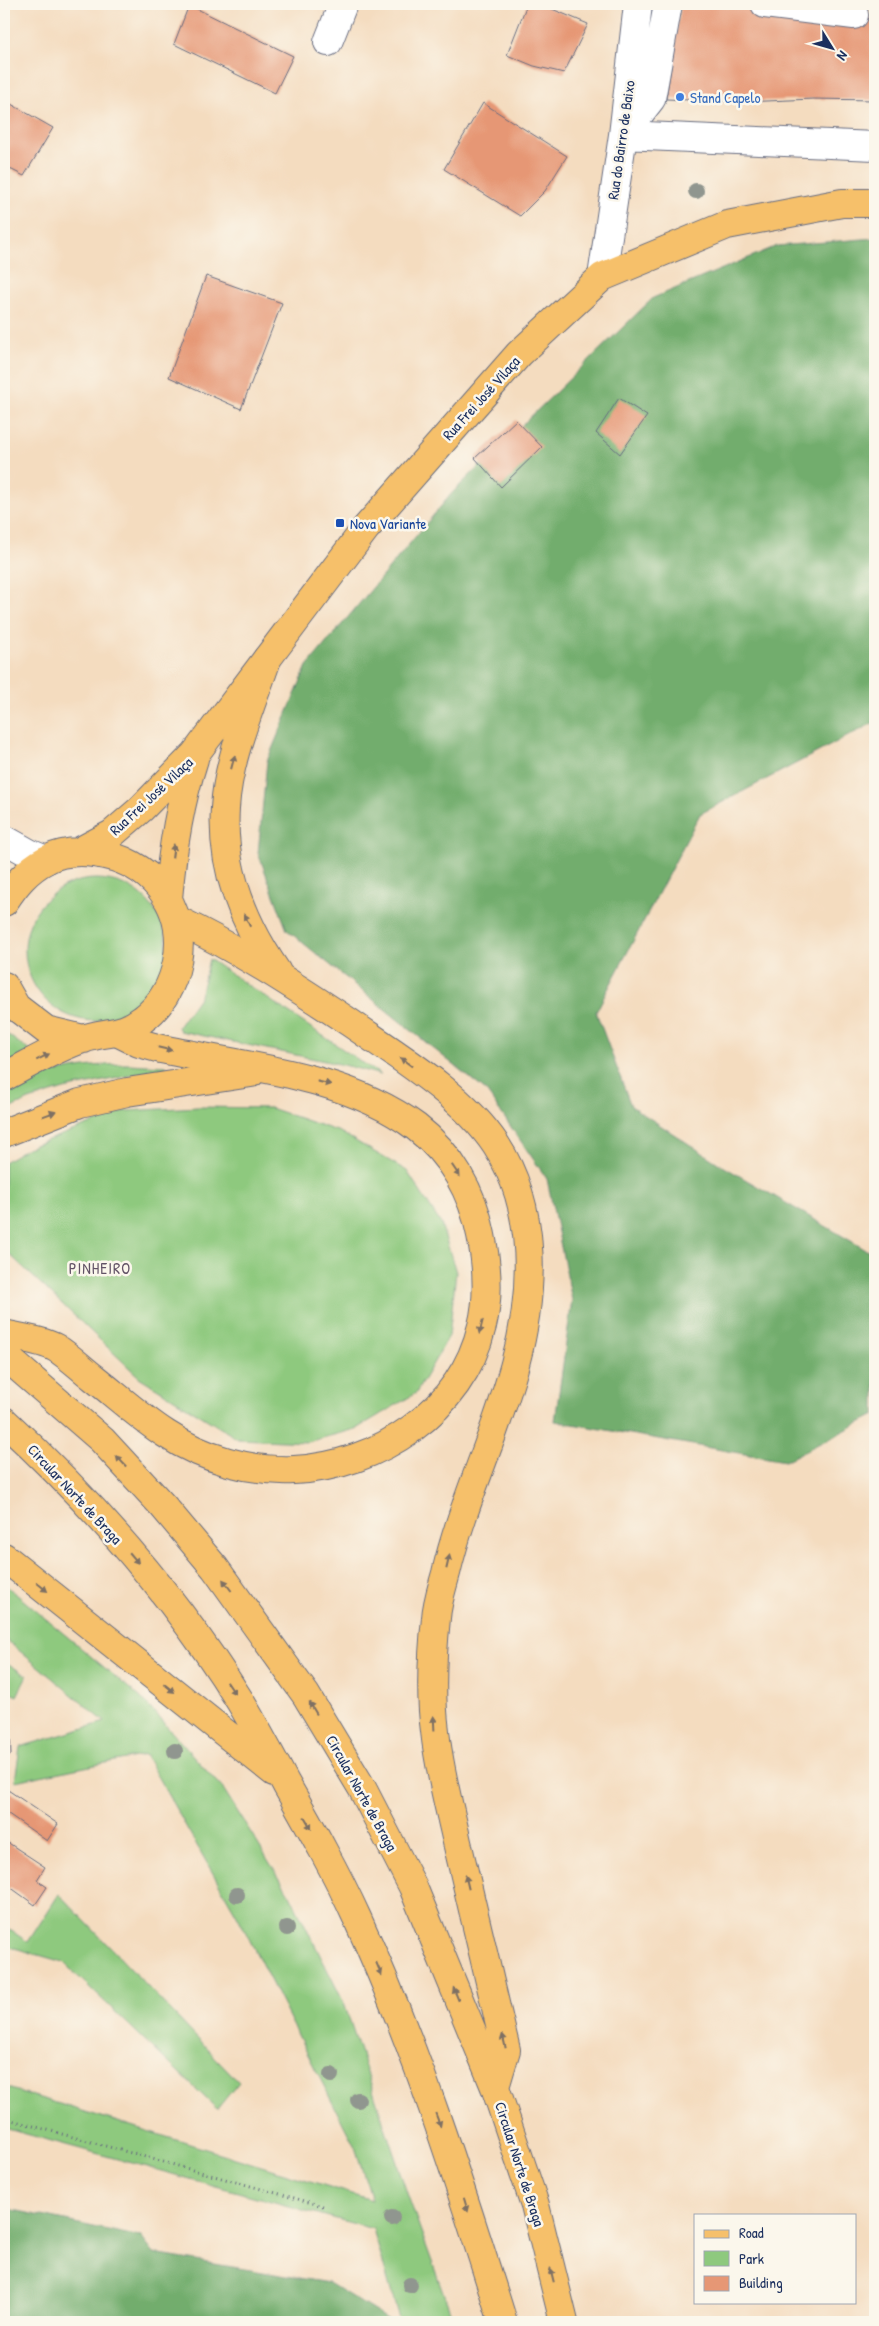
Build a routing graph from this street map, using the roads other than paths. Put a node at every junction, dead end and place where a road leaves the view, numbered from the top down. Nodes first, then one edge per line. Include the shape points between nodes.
1 (344, 4) edge
2 (638, 4) edge
3 (668, 4) edge
4 (766, 4) edge
5 (854, 14) dead end
6 (328, 42) dead end
7 (623, 135) junction
8 (875, 146) edge
9 (875, 203) edge
10 (602, 277) junction
11 (267, 659) junction
12 (195, 754) junction
13 (4, 839) edge
14 (80, 851) junction
15 (46, 860) junction
16 (4, 902) edge
17 (173, 910) junction
18 (281, 977) junction
19 (4, 986) edge
20 (119, 1033) junction
21 (84, 1039) junction
22 (266, 1070) junction
23 (4, 1077) edge
24 (4, 1133) edge
25 (4, 1334) edge
26 (4, 1355) edge
27 (4, 1421) edge
28 (4, 1557) edge
29 (284, 1780) junction
30 (495, 2087) junction
31 (503, 2322) edge
32 (564, 2322) edge

1 - 6 street
2 - 7 street, Rua do Bairro de Baixo
3 - 7 street via 651,99
4 - 5 street
7 - 8 street
7 - 10 street, Rua do Bairro de Baixo
9 - 10 main road, Rua Frei José Vilaça via 842,203 727,225
10 - 11 main road, Rua Frei José Vilaça via 519,354 366,528
11 - 12 main road, Rua Frei José Vilaça
18 -> 11 main road via 245,916 231,875 225,841 230,773
12 - 14 main road, Rua Frei José Vilaça via 112,834
17 -> 12 main road, Rua Frei José Vilaça via 175,832
13 - 15 street
14 - 15 main road, Rua Frei José Vilaça
14 - 17 main road, Rua Frei José Vilaça via 115,856 146,872
15 - 16 main road, Rua Frei José Vilaça via 19,880
17 - 18 main road
17 - 20 main road, Rua Frei José Vilaça via 180,948 175,975 162,1000 143,1019
30 -> 18 main road via 506,2050 434,1731 432,1679 436,1614 454,1540 515,1364 529,1281 527,1233 518,1190 497,1146 474,1119 445,1091
19 - 21 main road, Rua Frei José Vilaça via 16,1007 46,1030
20 - 21 main road, Rua Frei José Vilaça
20 -> 22 main road via 161,1049
23 -> 21 main road, Rua Frei José Vilaça
24 -> 22 main road via 80,1103 127,1092
22 -> 25 main road via 330,1084 389,1109 441,1150 460,1176 476,1212 484,1250 486,1287 482,1326 470,1361 450,1394 419,1425 381,1449 340,1463 294,1470 251,1467 216,1458 167,1435 54,1347
30 -> 26 main road, Circular Norte de Braga via 413,1887 362,1788 306,1695 215,1568 163,1506 102,1440
27 -> 29 main road, Circular Norte de Braga via 78,1495 136,1560 216,1665
28 -> 29 main road
29 -> 31 main road, Circular Norte de Braga via 357,1918 400,2021 452,2158
32 -> 30 main road, Circular Norte de Braga via 535,2205

